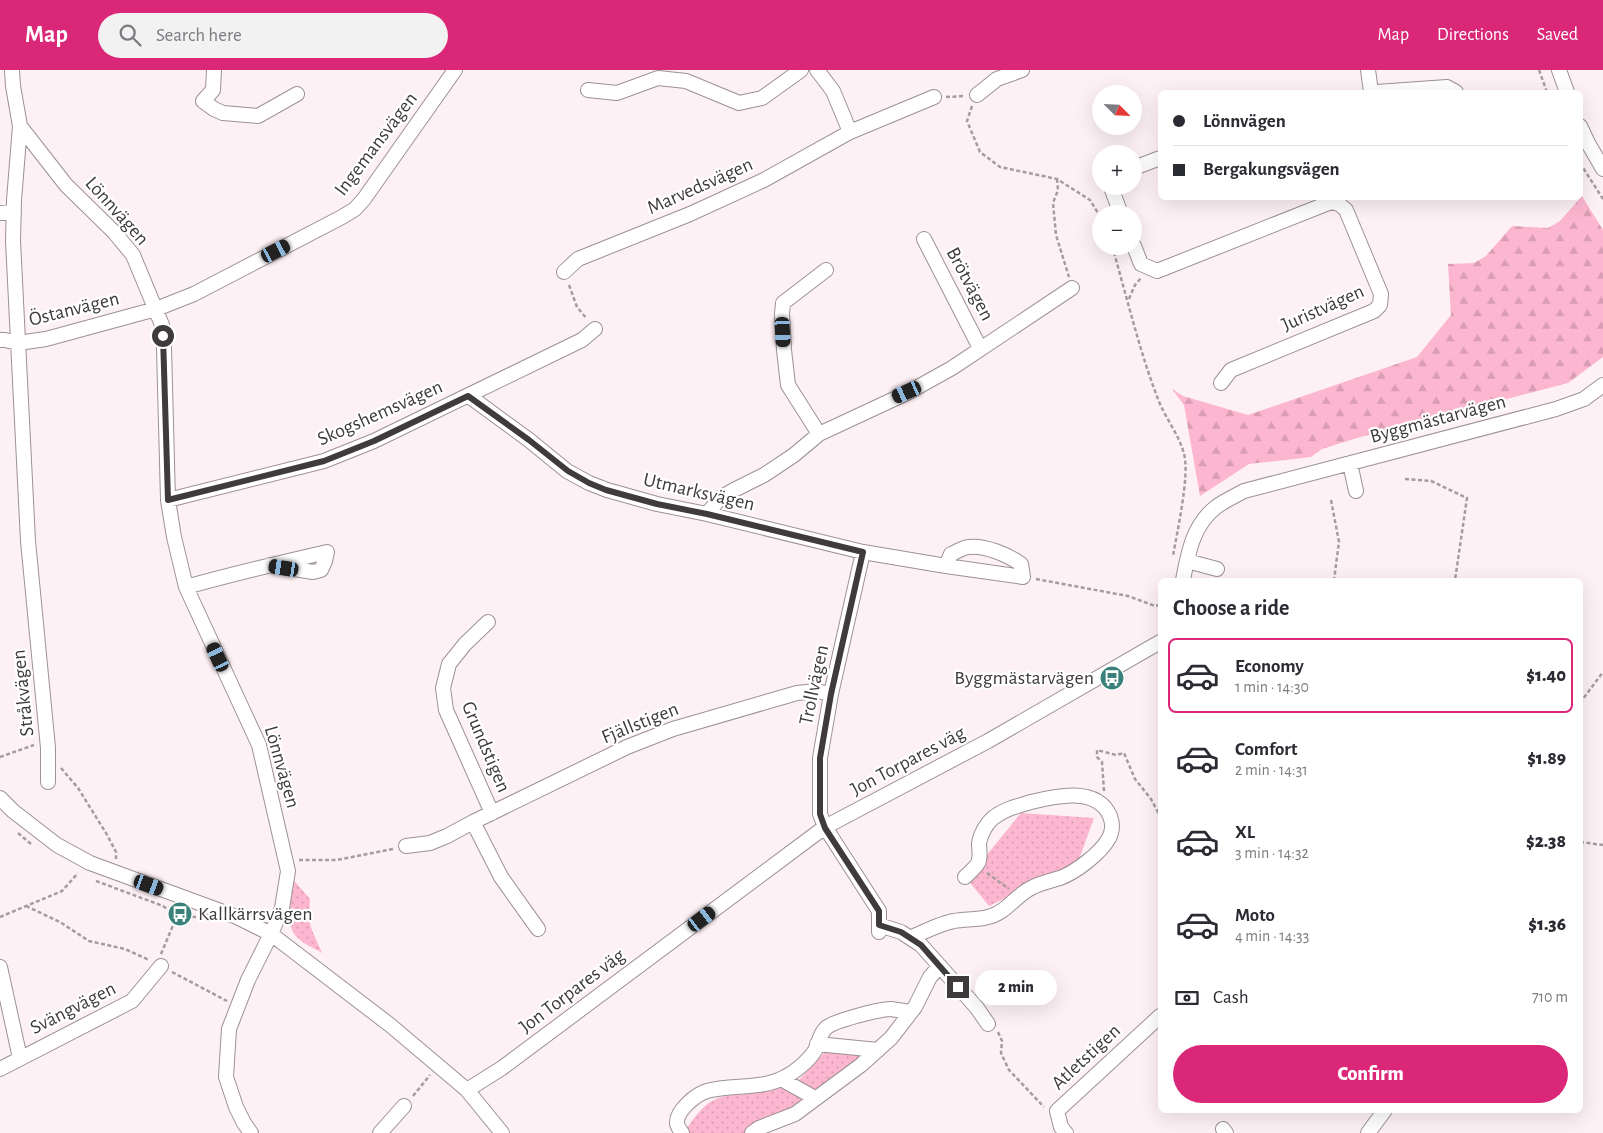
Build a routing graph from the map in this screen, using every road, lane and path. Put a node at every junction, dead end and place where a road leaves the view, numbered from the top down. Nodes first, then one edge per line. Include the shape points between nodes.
1 (12, 70) edge
2 (214, 70) edge
3 (801, 70) edge
4 (817, 70) edge
5 (1022, 70) edge
6 (1368, 70) edge
7 (1539, 70) edge
8 (1559, 70) edge
9 (454, 71) edge
10 (588, 90) dead end
11 (1371, 90) edge
12 (1412, 90) edge
13 (1452, 90) edge
14 (1546, 90) edge
15 (1565, 90) edge
16 (297, 94) dead end
17 (976, 95) junction
18 (934, 97) joint
19 (20, 126) junction
20 (850, 132) junction
21 (1583, 132) edge
22 (1158, 159) edge
23 (1142, 165) edge
24 (1583, 168) edge
25 (1603, 169) edge
26 (1058, 179) junction
27 (1603, 199) edge
28 (1093, 205) edge
29 (7, 212) edge
30 (924, 239) dead end
31 (1115, 255) edge
32 (1138, 255) edge
33 (1150, 268) junction
34 (826, 270) dead end
35 (564, 272) joint
36 (1072, 288) joint
37 (1128, 301) junction
38 (156, 309) junction
39 (595, 329) joint
40 (0, 340) edge
41 (18, 343) junction
42 (980, 348) junction
43 (1221, 382) dead end
44 (1603, 385) edge
45 (468, 396) junction
46 (819, 434) junction
47 (1350, 463) junction
48 (1405, 479) dead end
49 (1356, 492) dead end
50 (168, 500) junction
51 (1330, 500) dead end
52 (707, 514) junction
53 (327, 552) dead end
54 (863, 552) junction
55 (1180, 560) junction
56 (946, 566) junction
57 (1216, 569) dead end
58 (1023, 577) junction
59 (1183, 578) edge
60 (1334, 578) edge
61 (1455, 578) edge
62 (186, 587) junction
63 (1158, 605) edge
64 (488, 622) dead end
65 (1158, 643) edge
66 (1603, 672) edge
67 (831, 694) junction
68 (1583, 698) edge
69 (48, 744) junction
70 (0, 757) edge
71 (48, 782) dead end
72 (0, 798) edge
73 (1104, 808) junction
74 (1158, 812) edge
75 (492, 813) junction
76 (473, 822) junction
77 (825, 828) junction
78 (1583, 842) edge
79 (1603, 845) edge
80 (406, 846) joint
81 (286, 860) junction
82 (117, 861) dead end
83 (78, 873) dead end
84 (989, 875) dead end
85 (965, 877) dead end
86 (1010, 889) dead end
87 (26, 906) junction
88 (177, 916) dead end
89 (0, 917) edge
90 (538, 929) dead end
91 (271, 934) junction
92 (912, 937) junction
93 (159, 965) junction
94 (940, 966) junction
95 (0, 967) edge
96 (237, 1006) junction
97 (910, 1012) junction
98 (1158, 1018) edge
99 (988, 1024) joint
100 (817, 1044) junction
101 (878, 1050) junction
102 (20, 1058) junction
103 (0, 1069) edge
104 (433, 1072) dead end
105 (781, 1079) junction
106 (467, 1090) junction
107 (815, 1098) junction
108 (404, 1106) joint
109 (1057, 1111) junction
110 (1383, 1113) edge
111 (250, 1133) edge
112 (380, 1133) edge
113 (502, 1133) edge
114 (682, 1133) edge
115 (752, 1133) edge
116 (1066, 1133) edge
117 (1368, 1133) edge

1 - 19 street, Stråkvägen
2 - 16 street via 213,90 204,101 223,113 258,116
3 - 10 street via 762,98 738,103 686,81 658,78 617,93
4 - 20 street via 833,91
5 - 17 street via 997,79
6 - 11 street
7 - 14 path
8 - 15 street
9 - 38 street, Ingemansvägen via 355,208 194,294
12 - 13 street
17 - 18 path
17 - 26 path via 967,121 980,152 1000,167
18 - 20 street, Marvedsvägen
19 - 29 street, Stråkvägen
19 - 38 street, Lönnvägen via 66,184 133,255
20 - 35 street, Marvedsvägen via 764,180 578,259
21 - 25 street
22 - 23 street
24 - 27 path
26 - 28 path
26 - 36 path via 1053,203 1056,235
29 - 41 street, Stråkvägen via 13,241
30 - 42 street, Brötvägen
31 - 37 path
32 - 33 street via 1141,264
33 - 37 path via 1135,285
33 - 43 street, Juristvägen via 1157,271 1331,202 1346,210 1381,294 1380,305 1374,311 1231,370
34 - 46 street via 783,303 782,314 788,385
35 - 39 path via 577,307
36 - 42 street, Brötvägen
37 - 55 path via 1159,400 1185,455
38 - 41 street, Östanvägen via 46,339
38 - 50 street, Lönnvägen via 162,325 164,348
39 - 45 street, Skogshemsvägen via 582,340
40 - 41 street, Östanvägen
41 - 69 street, Stråkvägen via 28,541
42 - 46 street, Brötvägen via 952,368
44 - 47 street, Byggmästarvägen via 1584,399 1556,409
45 - 50 street, Skogshemsvägen via 324,461
45 - 52 street, Utmarksvägen via 568,471 589,483 657,504
46 - 52 street, Brötvägen via 764,476 720,498
47 - 49 street
47 - 55 street, Byggmästarvägen via 1244,492 1216,506 1202,521
48 - 61 path via 1431,481 1468,498
50 - 62 street, Lönnvägen
51 - 60 path via 1339,542
52 - 54 street, Utmarksvägen
53 - 62 street
54 - 56 street, Utmarksvägen
54 - 67 street, Trollvägen
55 - 57 street
55 - 59 street, Byggmästarvägen
56 - 58 street, Utmarksvägen
56 - 58 street via 951,554 968,547 978,547 1009,555 1021,564
58 - 63 path via 1128,596
62 - 81 street, Lönnvägen via 259,746
64 - 75 street, Grundstigen via 449,664 443,688 446,710
65 - 77 street, Jon Torpares väg via 988,741
66 - 68 path
67 - 75 street, Fjällstigen via 816,691 797,693 673,729 627,747
67 - 77 street, Trollvägen via 820,758 820,814
69 - 70 path
69 - 71 street, Stråkvägen
69 - 82 path via 106,833
72 - 91 street via 57,845 90,863 237,917
73 - 74 path via 1102,762 1096,756 1097,750 1116,755 1124,753 1135,779
73 - 85 street via 1090,798 1063,795 1002,812 991,819 982,832 978,862
73 - 92 street via 1112,822 1109,839 1075,871 1031,888 1010,906 988,918 952,921
75 - 76 street, Fjällstigen
76 - 80 street, Fjällstigen via 430,843
76 - 90 street via 501,877
77 - 92 street via 879,911 879,928
77 - 106 street, Jon Torpares väg via 502,1068
78 - 79 path
80 - 81 path via 337,860
81 - 91 street, Lönnvägen via 288,871 282,908
83 - 87 path via 62,891
84 - 86 path
87 - 89 path
87 - 93 path via 89,940 126,949
88 - 93 path
91 - 96 street, Lönnvägen
91 - 106 street via 390,1025
92 - 94 street
93 - 96 path
93 - 102 street, Svängvägen via 132,1001
94 - 97 street
94 - 99 street
95 - 102 street, Svängvägen
96 - 111 street, Lönnvägen via 229,1029 226,1077 236,1107
97 - 100 street via 877,1011 835,1023 826,1027
97 - 101 street
98 - 109 street, Atletstigen
99 - 109 path via 1000,1034 1001,1053 1009,1070 1047,1111
100 - 101 street
100 - 105 street via 814,1052
101 - 107 street
102 - 103 street, Svängvägen
104 - 108 path
105 - 107 street
105 - 114 street via 762,1085 705,1092 683,1108 677,1124
106 - 113 street
107 - 115 street via 795,1114
108 - 112 street
109 - 116 street, Atletstigen
110 - 117 street

